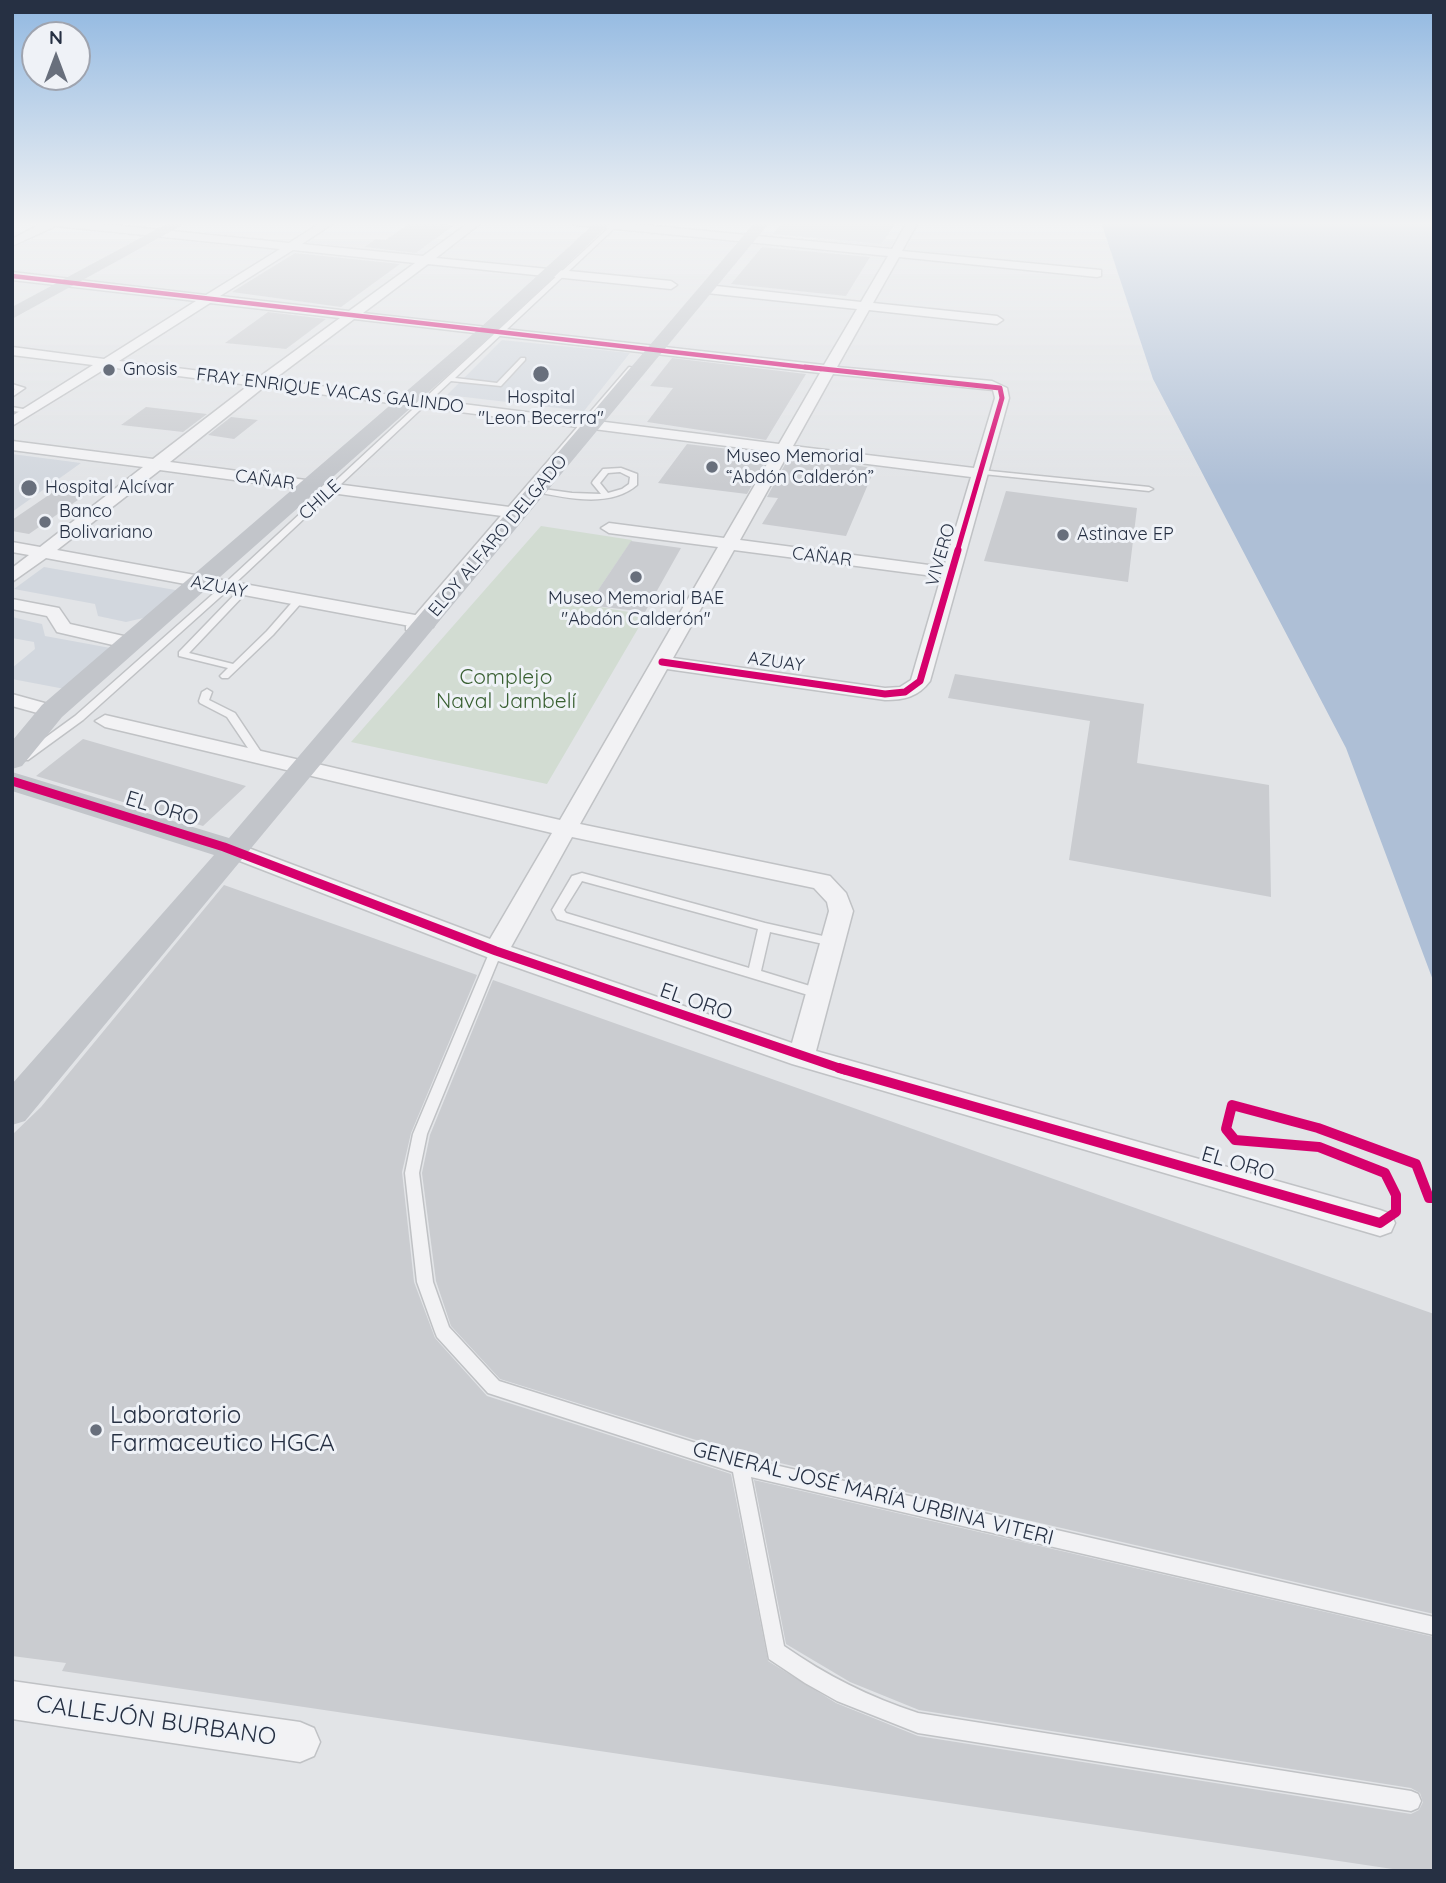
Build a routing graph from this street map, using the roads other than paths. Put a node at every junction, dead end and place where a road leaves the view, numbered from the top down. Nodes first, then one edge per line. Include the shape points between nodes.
1 (190, 310) edge
2 (309, 310) edge
3 (359, 310) edge
4 (516, 310) edge
5 (685, 310) edge
6 (688, 310) edge
7 (864, 310) edge
8 (902, 310) edge
9 (352, 315) junction
10 (997, 320) dead end
11 (493, 331) junction
12 (652, 348) junction
13 (12, 351) edge
14 (523, 359) dead end
15 (106, 363) junction
16 (829, 370) junction
17 (449, 379) junction
18 (262, 382) junction
19 (12, 386) edge
20 (12, 395) edge
21 (414, 402) junction
22 (12, 409) edge
23 (30, 411) junction
24 (12, 422) edge
25 (586, 423) junction
26 (12, 445) edge
27 (784, 449) junction
28 (156, 465) junction
29 (982, 473) junction
30 (308, 486) junction
31 (331, 489) junction
32 (1149, 489) dead end
33 (536, 490) junction
34 (606, 495) junction
35 (512, 512) junction
36 (609, 528) dead end
37 (729, 545) junction
38 (12, 547) edge
39 (45, 553) junction
40 (952, 573) junction
41 (12, 578) edge
42 (198, 583) junction
43 (234, 590) junction
44 (298, 601) junction
45 (12, 604) edge
46 (420, 622) junction
47 (130, 643) junction
48 (662, 662) junction
49 (235, 667) junction
50 (225, 676) dead end
51 (207, 692) dead end
52 (885, 694) joint
53 (12, 700) edge
54 (52, 711) junction
55 (105, 721) dead end
56 (260, 758) junction
57 (12, 760) edge
58 (12, 767) edge
59 (299, 767) junction
60 (12, 780) edge
61 (567, 828) junction
62 (230, 849) junction
63 (765, 927) junction
64 (832, 942) junction
65 (496, 951) junction
66 (754, 972) junction
67 (818, 993) junction
68 (68, 1024) dead end
69 (801, 1057) junction
70 (12, 1110) edge
71 (1380, 1223) dead end
72 (740, 1466) junction
73 (1434, 1626) edge
74 (12, 1700) edge
75 (300, 1742) dead end
76 (1411, 1801) dead end

1 - 15 street
2 - 9 street
3 - 9 street
4 - 11 main road, CHILE
5 - 12 lane, ELOY ALFARO DELGADO
6 - 12 main road, ELOY ALFARO DELGADO
7 - 16 street, GENERAL JOSÉ MARÍA URBINA VITERI
8 - 10 street
9 - 11 street
9 - 18 street
11 - 12 street
11 - 17 lane, CHILE
11 - 21 main road, CHILE
12 - 16 street
12 - 25 main road, ELOY ALFARO DELGADO
13 - 15 street, FRAY ENRIQUE VACAS GALINDO
14 - 17 lane via 499,384
15 - 18 street, FRAY ENRIQUE VACAS GALINDO
15 - 23 street
16 - 27 street, GENERAL JOSÉ MARÍA URBINA VITERI
16 - 29 street, VIVERO via 1000,388 1002,398
17 - 21 lane, CHILE
18 - 21 street, FRAY ENRIQUE VACAS GALINDO
18 - 28 street
19 - 20 lane via 20,388
21 - 25 street, FRAY ENRIQUE VACAS GALINDO
21 - 30 main road, CHILE
21 - 31 lane, CHILE
22 - 23 lane
23 - 24 street
25 - 27 street, FRAY ENRIQUE VACAS GALINDO
25 - 33 main road, ELOY ALFARO DELGADO
25 - 35 lane, ELOY ALFARO DELGADO
26 - 28 street, CAÑAR
27 - 29 street, FRAY ENRIQUE VACAS GALINDO
27 - 37 street, GENERAL JOSÉ MARÍA URBINA VITERI
28 - 30 street, CAÑAR
28 - 39 street
29 - 32 lane
29 - 40 street, VIVERO
30 - 31 street, CAÑAR
30 - 42 main road, CHILE
31 - 35 street, CAÑAR
31 - 43 lane, CHILE
33 - 34 lane
33 - 35 main road, ELOY ALFARO DELGADO
34 - 34 lane via 628,490 634,476 621,470 606,471 596,483
35 - 46 main road, ELOY ALFARO DELGADO
36 - 37 street, CAÑAR
37 - 40 street, CAÑAR
37 - 48 street, GENERAL JOSÉ MARÍA URBINA VITERI
38 - 39 street, AZUAY
39 - 41 street
39 - 42 street, AZUAY
40 - 52 street, VIVERO via 920,681 904,694
42 - 43 street, AZUAY
42 - 47 main road, CHILE
43 - 44 street, AZUAY
43 - 49 lane via 182,654
43 - 58 lane, CHILE
44 - 46 street, AZUAY
44 - 49 lane
45 - 47 street via 53,612 64,628
46 - 59 main road, ELOY ALFARO DELGADO
47 - 54 main road, CHILE
48 - 52 street, AZUAY
48 - 61 street, GENERAL JOSÉ MARÍA URBINA VITERI
49 - 50 lane
51 - 56 lane via 204,701 230,715
53 - 54 street
54 - 57 main road, CHILE
55 - 56 street
56 - 59 street
59 - 61 street
59 - 62 main road, ELOY ALFARO DELGADO
60 - 62 main road, EL ORO
61 - 64 street via 822,882 838,899 841,911
61 - 65 street, GENERAL JOSÉ MARÍA URBINA VITERI
62 - 65 street, EL ORO
62 - 68 lane
62 - 70 main road, ELOY ALFARO DELGADO
63 - 64 lane
63 - 66 lane
63 - 66 lane via 582,877 576,879 558,910 561,916
64 - 67 street
65 - 69 street, EL ORO
65 - 72 lane, GENERAL JOSÉ MARÍA URBINA VITERI via 420,1134 412,1173 425,1282 443,1332 494,1387
66 - 67 lane
67 - 69 street
69 - 71 street, EL ORO
72 - 73 lane, GENERAL JOSÉ MARÍA URBINA VITERI
72 - 76 lane via 776,1652 818,1684 857,1703 918,1723
74 - 75 street, CALLEJÓN BURBANO

